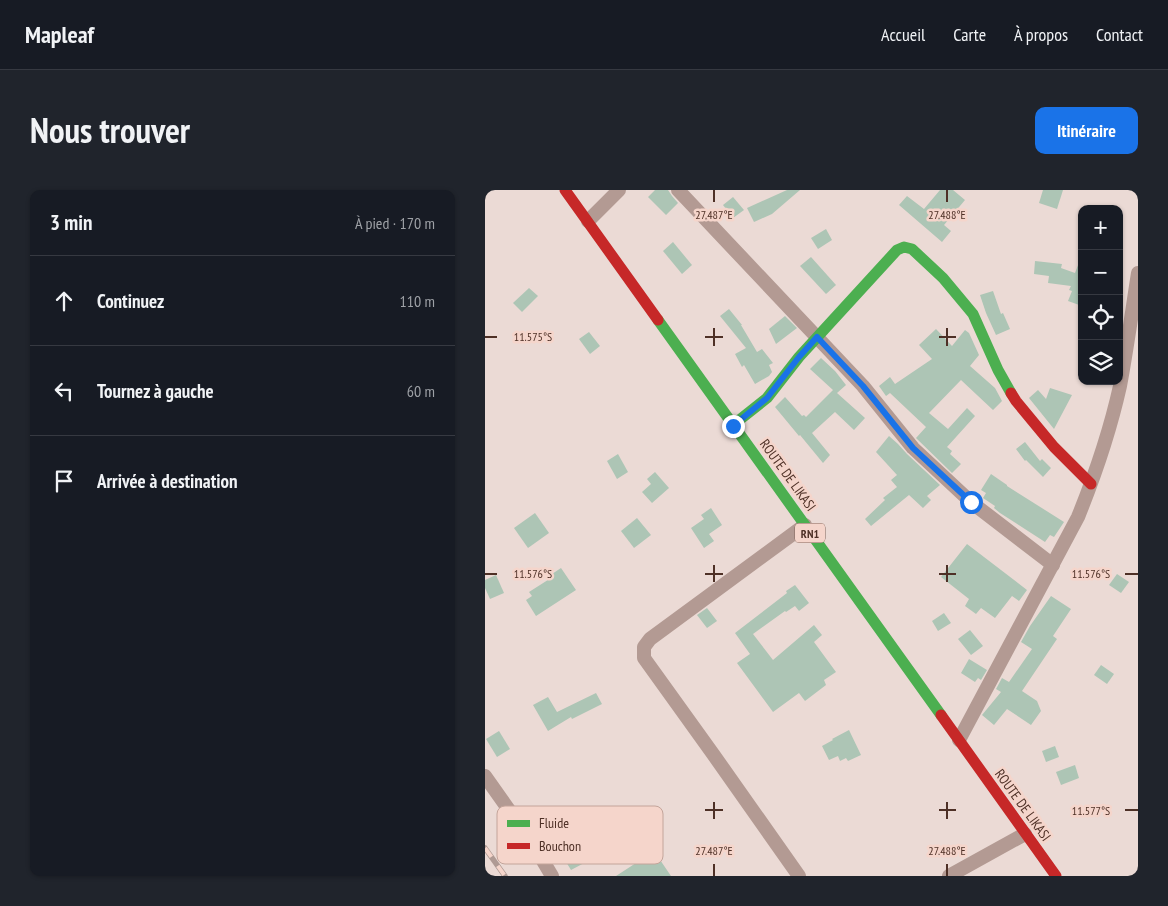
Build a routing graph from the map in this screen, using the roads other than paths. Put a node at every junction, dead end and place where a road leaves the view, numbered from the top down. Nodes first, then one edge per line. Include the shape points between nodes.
1 (565, 190) edge
2 (619, 190) edge
3 (678, 190) edge
4 (588, 221) junction
5 (1138, 273) edge
6 (817, 337) junction
7 (733, 426) junction
8 (1091, 484) junction
9 (805, 525) junction
10 (1053, 565) junction
11 (959, 740) junction
12 (485, 776) edge
13 (506, 806) edge
14 (1025, 834) junction
15 (545, 864) edge
16 (552, 876) edge
17 (799, 876) edge
18 (949, 876) edge
19 (1056, 876) edge

1 - 4 main road, ROUTE DE LIKASI / RN1
2 - 4 street
3 - 6 street
4 - 7 main road, ROUTE DE LIKASI / RN1
5 - 8 street via 1119,387
6 - 7 main road via 767,398
6 - 8 main road via 897,250 911,249 943,278 973,314 1016,401
6 - 10 street via 863,386 913,448 971,502
7 - 9 main road, ROUTE DE LIKASI / RN1
8 - 10 street
9 - 11 main road, ROUTE DE LIKASI / RN1
9 - 17 street via 650,639 644,647 644,658 649,666
10 - 11 street
11 - 14 main road, ROUTE DE LIKASI / RN1
12 - 13 street
14 - 18 street
14 - 19 main road, ROUTE DE LIKASI / RN1
15 - 16 street

